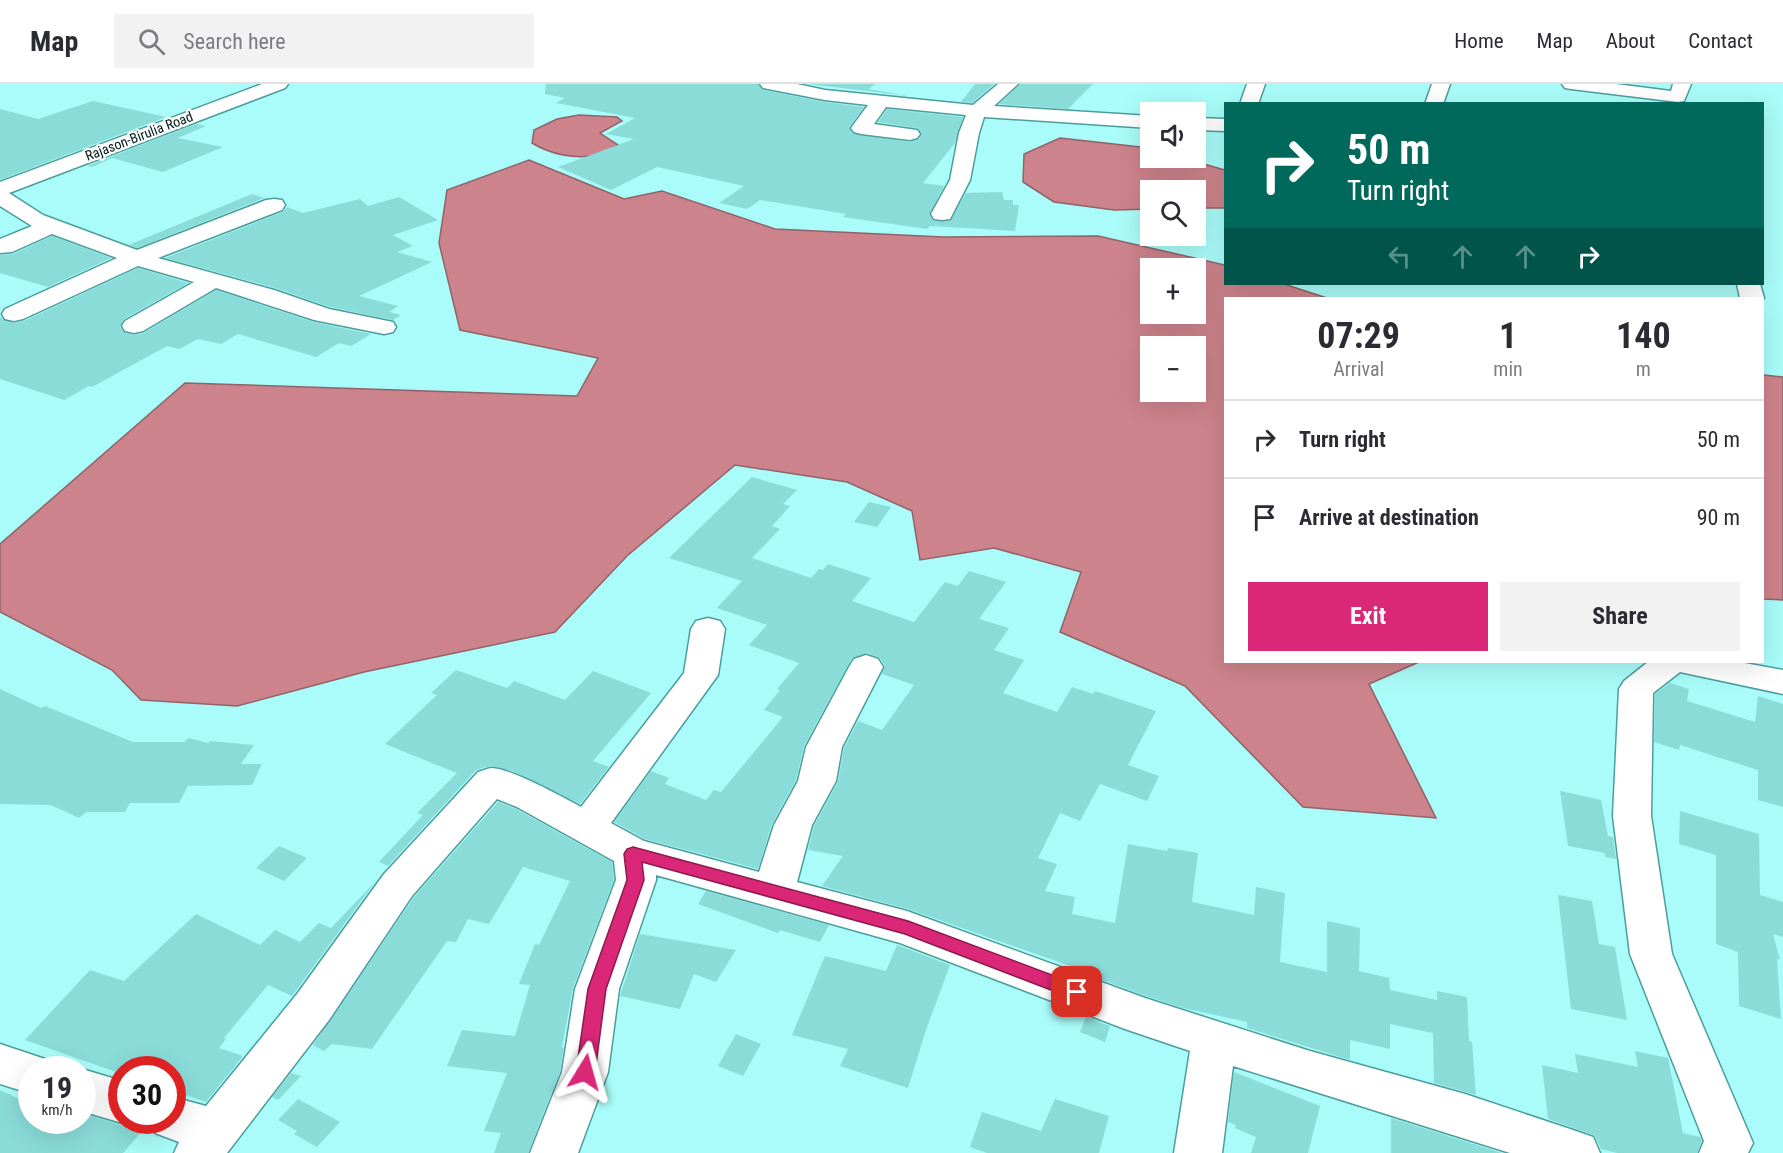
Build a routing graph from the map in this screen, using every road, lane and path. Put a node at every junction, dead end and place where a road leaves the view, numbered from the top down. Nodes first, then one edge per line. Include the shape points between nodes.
1 (279, 84) edge
2 (769, 84) edge
3 (1009, 84) edge
4 (1256, 84) edge
5 (1442, 84) edge
6 (1571, 84) edge
7 (1683, 95) edge
8 (881, 101) junction
9 (1250, 102) edge
10 (1435, 102) edge
11 (977, 111) junction
12 (1140, 121) edge
13 (1206, 124) edge
14 (1224, 125) edge
15 (910, 134) dead end
16 (0, 189) edge
17 (0, 196) edge
18 (274, 205) dead end
19 (942, 214) dead end
20 (51, 226) junction
21 (0, 246) edge
22 (137, 258) junction
23 (214, 280) junction
24 (14, 314) dead end
25 (134, 326) dead end
26 (384, 327) dead end
27 (708, 629) dead end
28 (1669, 663) edge
29 (1690, 663) edge
30 (866, 667) dead end
31 (1783, 682) edge
32 (586, 828) junction
33 (633, 854) junction
34 (773, 893) junction
35 (1214, 1040) junction
36 (0, 1064) edge
37 (18, 1070) edge
38 (195, 1134) edge
39 (554, 1153) edge
40 (1198, 1153) edge
41 (1576, 1153) edge
42 (1723, 1153) edge

1 - 16 street, Rajason-Birulia Road
2 - 8 street
3 - 11 street
4 - 9 street
5 - 10 street
6 - 7 street
8 - 11 street
8 - 15 street via 861,128
11 - 12 street
11 - 19 street via 960,180
13 - 14 street
17 - 20 street
18 - 22 street
20 - 21 street
20 - 22 street
22 - 23 street
22 - 24 street
23 - 25 street
23 - 26 street via 323,315
27 - 32 street via 701,675
28 - 42 street via 1636,689 1632,816 1651,954 1729,1143
29 - 31 street
30 - 34 street via 832,729 817,781 793,825
32 - 33 street
32 - 38 street via 530,797 491,782 398,885 313,1007
33 - 34 street
33 - 39 street via 636,880 597,989 585,1072
34 - 35 street via 908,928
35 - 40 street
35 - 41 street
36 - 37 street

